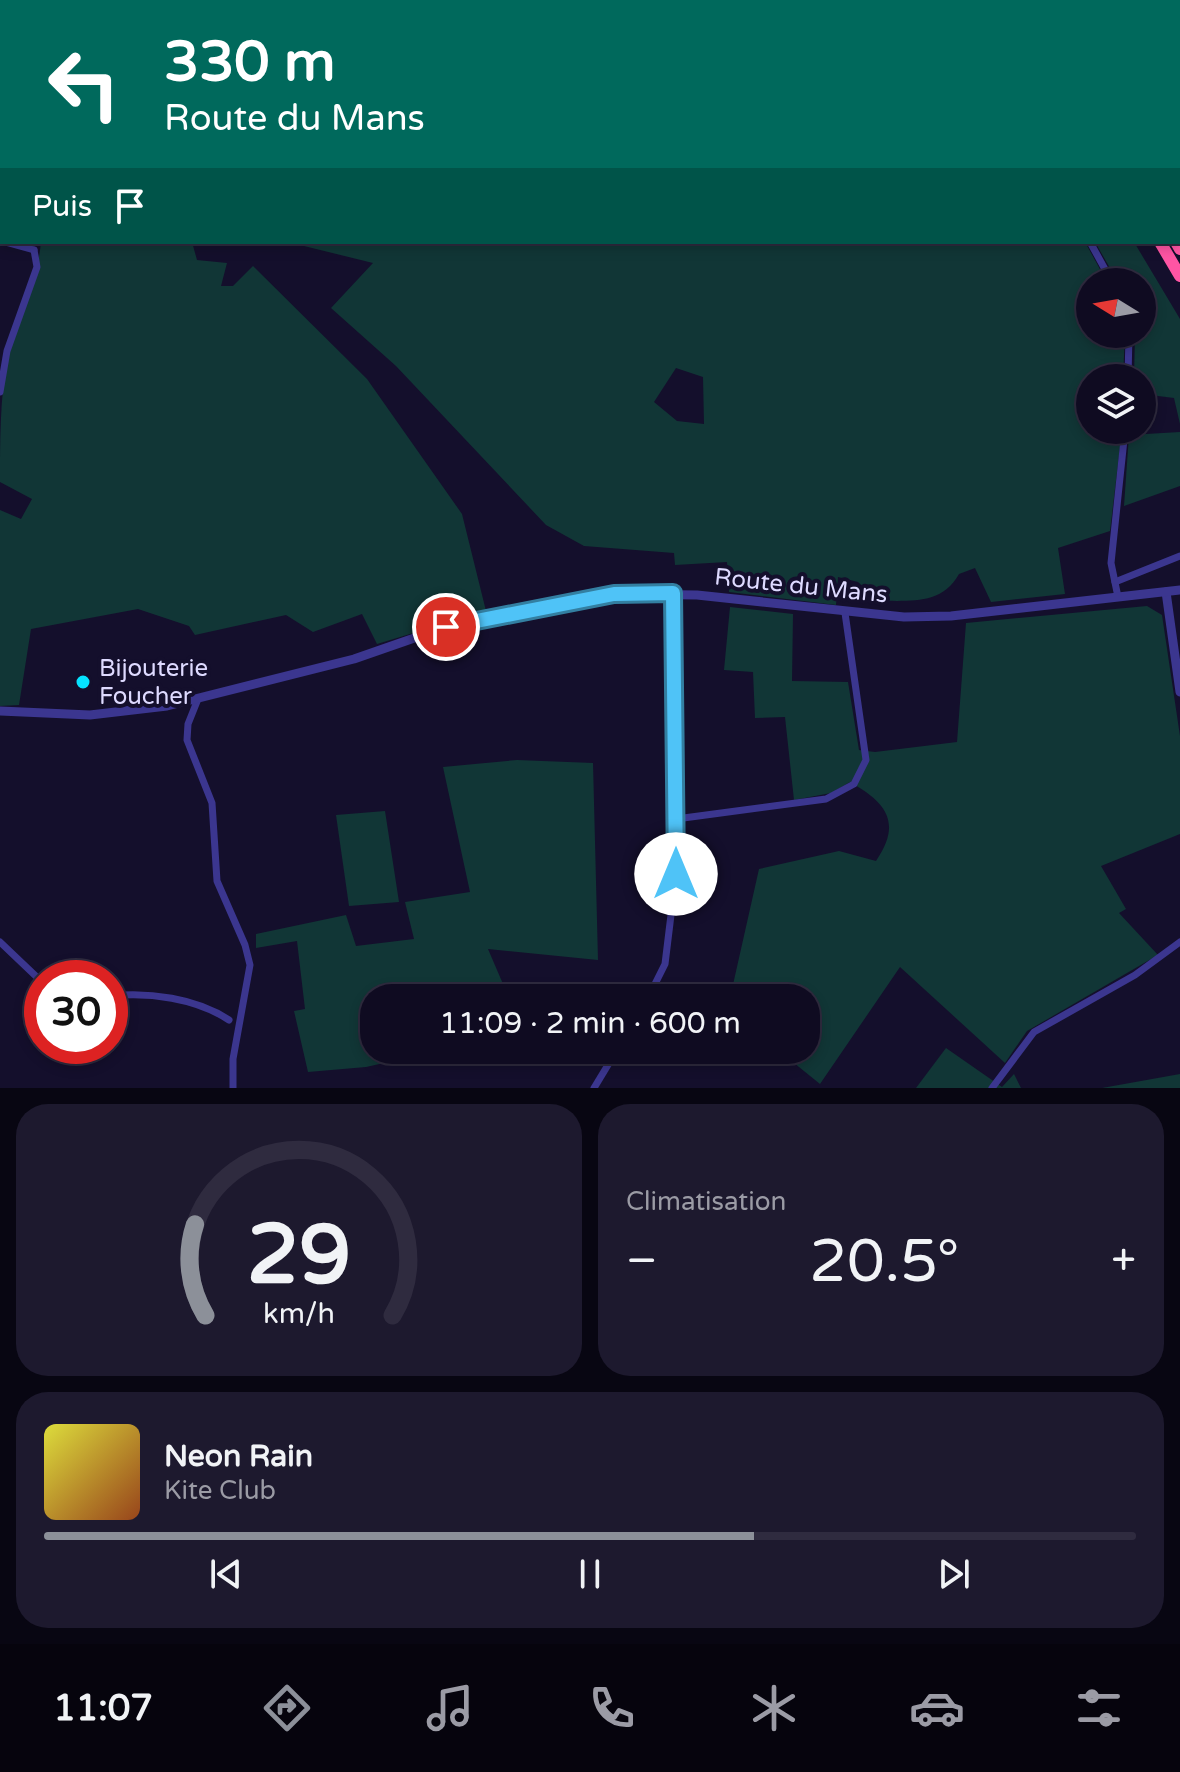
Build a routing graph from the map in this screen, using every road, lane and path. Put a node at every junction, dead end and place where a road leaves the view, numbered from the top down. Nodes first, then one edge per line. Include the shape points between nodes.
1 (1091, 244) edge
2 (1161, 244) edge
3 (35, 246) edge
4 (1104, 268) edge
5 (1180, 276) edge
6 (0, 392) edge
7 (1124, 444) edge
8 (1180, 556) edge
9 (1115, 582) junction
10 (1180, 590) edge
11 (1166, 592) junction
12 (673, 593) junction
13 (1118, 597) junction
14 (845, 613) junction
15 (1180, 692) edge
16 (198, 699) junction
17 (0, 711) edge
18 (676, 819) junction
19 (0, 942) edge
20 (1180, 942) edge
21 (24, 965) edge
22 (654, 984) edge
23 (128, 995) edge
24 (241, 1019) junction
25 (229, 1020) junction
26 (236, 1043) junction
27 (609, 1064) edge
28 (233, 1088) edge
29 (594, 1088) edge
30 (992, 1088) edge

1 - 4 street
2 - 5 highway
3 - 6 street via 37,267 7,351
7 - 9 street via 1111,563
8 - 9 street
9 - 13 street
10 - 11 street, Route du Mans
11 - 13 street, Route du Mans
11 - 15 street
12 - 14 street, Route du Mans
12 - 16 street, Route du Mans via 614,594 446,627 354,659
12 - 18 street
13 - 14 street, Route du Mans via 931,617
14 - 18 street via 866,760 854,784 826,799
16 - 17 street, Route du Mans via 105,714
16 - 24 street via 187,740 212,803 217,881 248,956
18 - 22 street via 667,953
19 - 21 street
20 - 30 street via 1135,975 1034,1032
23 - 25 street via 181,1001
24 - 25 street
24 - 26 street
25 - 26 street
26 - 28 street
27 - 29 street

